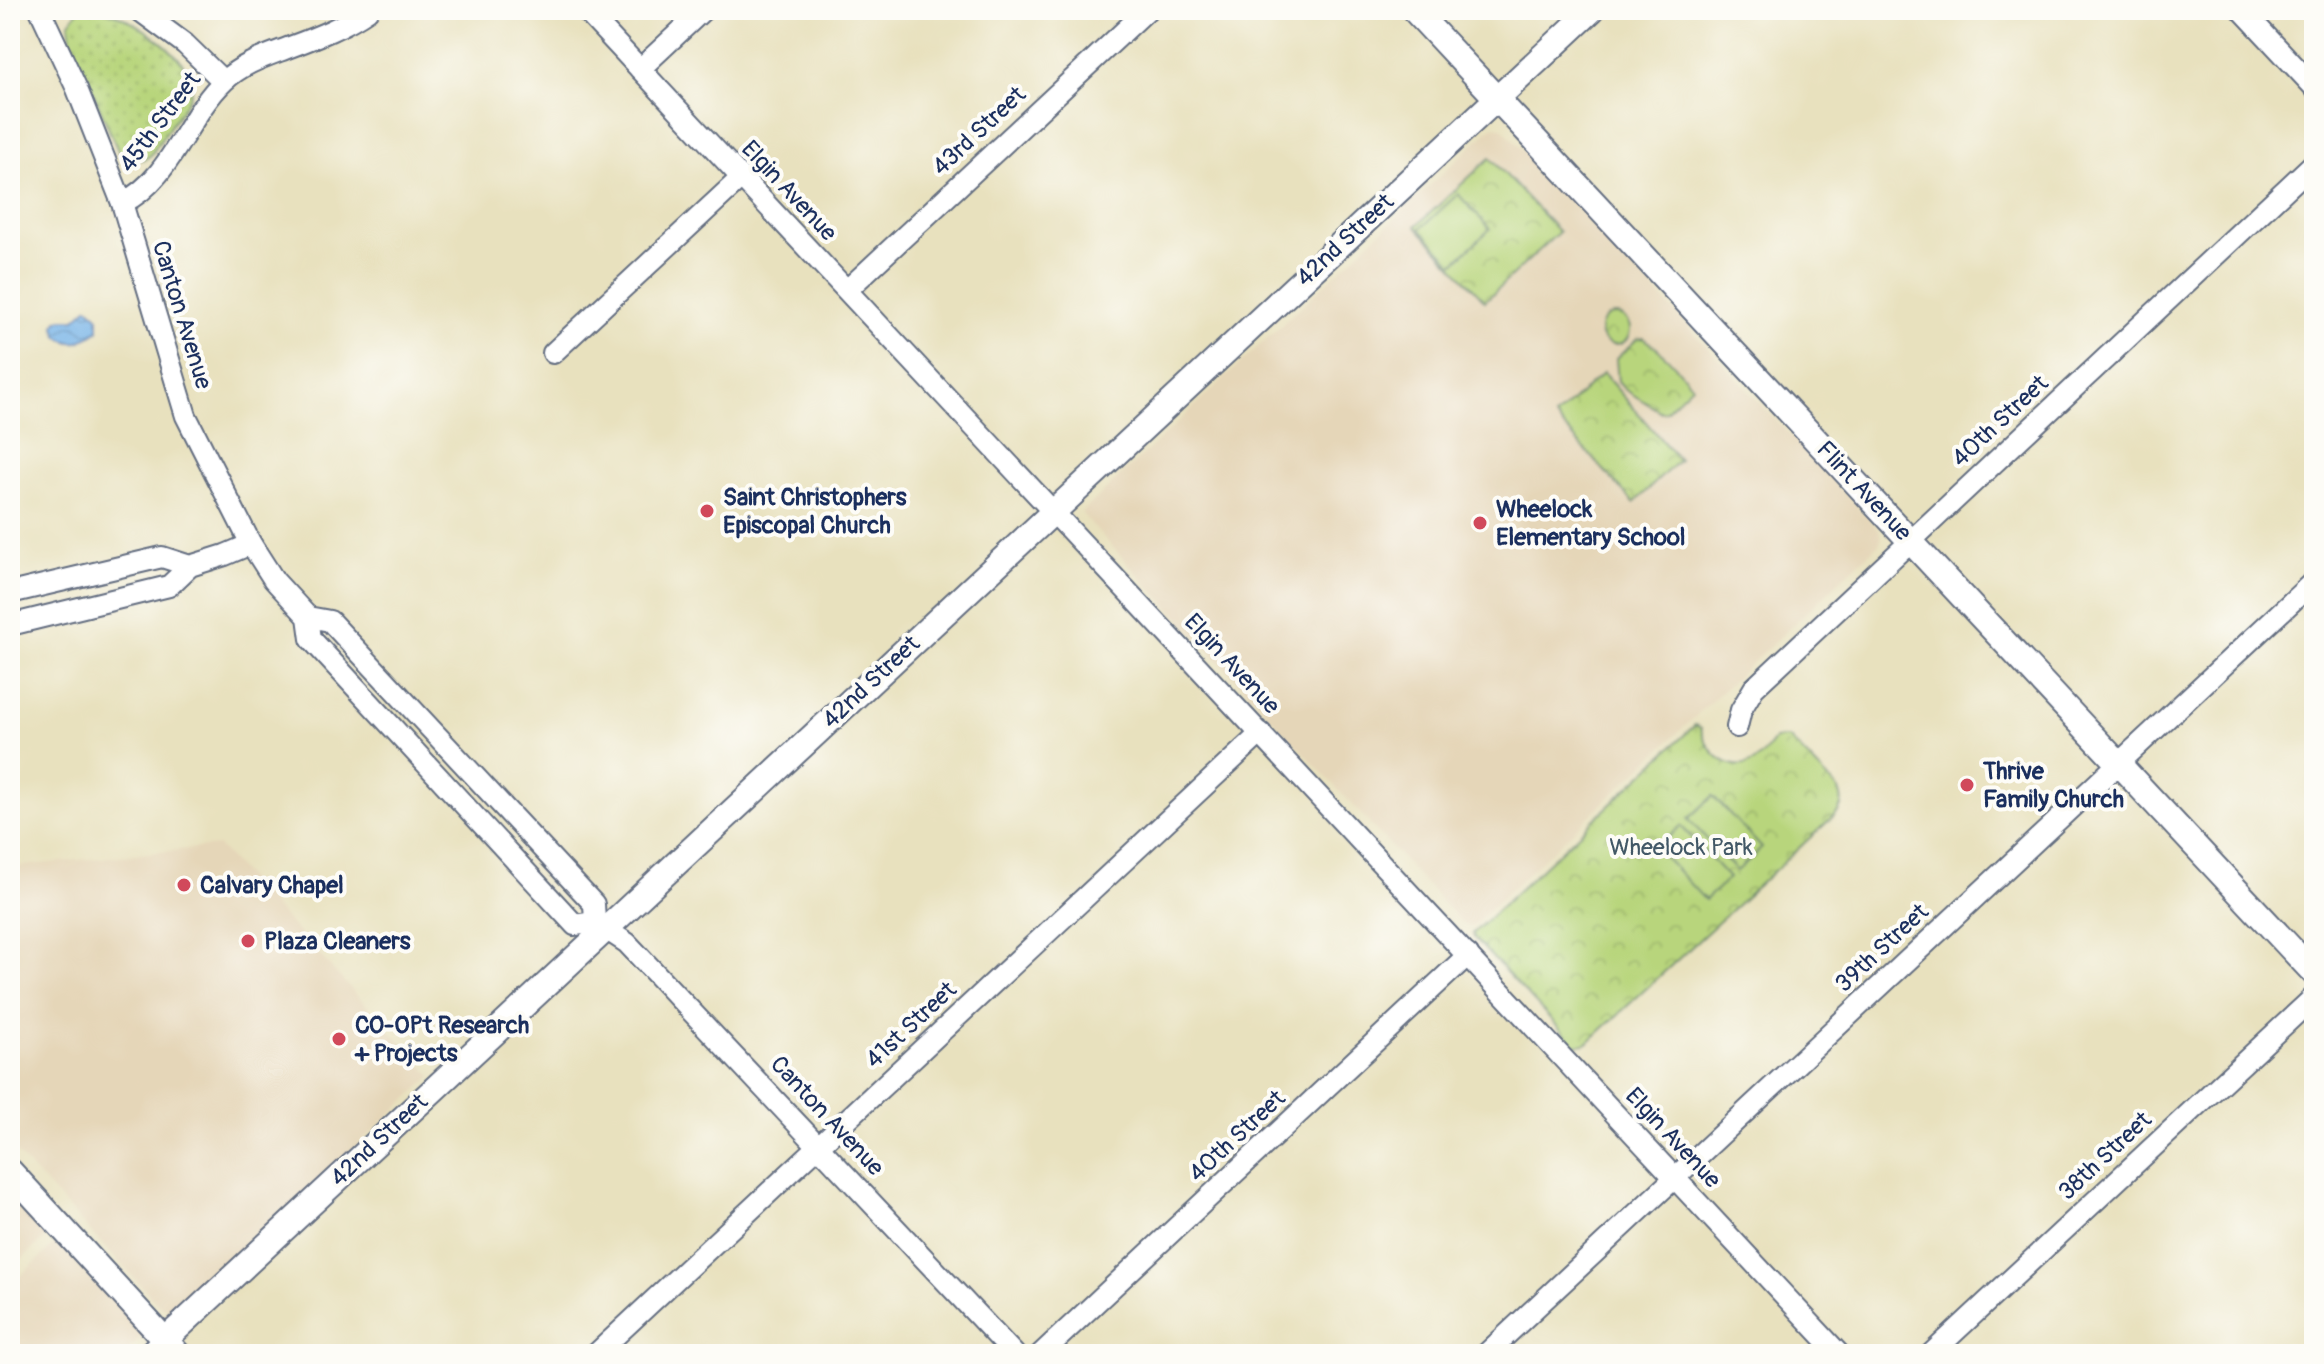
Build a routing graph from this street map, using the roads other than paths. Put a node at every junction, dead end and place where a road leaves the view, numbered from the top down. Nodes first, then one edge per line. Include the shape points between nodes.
1 (40, 10) edge
2 (139, 10) edge
3 (368, 10) edge
4 (585, 10) edge
5 (703, 10) edge
6 (1147, 10) edge
7 (1414, 10) edge
8 (1592, 10) edge
9 (2242, 10) edge
10 (640, 69) junction
11 (223, 81) junction
12 (2314, 87) edge
13 (1497, 98) junction
14 (2314, 163) edge
15 (741, 178) junction
16 (122, 203) junction
17 (847, 290) junction
18 (553, 353) dead end
19 (1054, 511) junction
20 (1910, 540) junction
21 (251, 544) junction
22 (190, 566) junction
23 (2314, 581) edge
24 (10, 593) edge
25 (308, 617) junction
26 (10, 625) edge
27 (394, 689) junction
28 (374, 708) junction
29 (1737, 727) dead end
30 (1261, 733) junction
31 (2119, 763) junction
32 (601, 926) junction
33 (1468, 955) junction
34 (2314, 973) edge
35 (2314, 997) edge
36 (819, 1147) junction
37 (10, 1171) edge
38 (1675, 1178) junction
39 (165, 1349) edge
40 (596, 1354) edge
41 (1014, 1354) edge
42 (1041, 1354) edge
43 (1486, 1354) edge
44 (1839, 1354) edge
45 (1931, 1354) edge

1 - 16 street, Canton Avenue
2 - 11 street
3 - 11 street, 45th Street via 254,60
4 - 10 street, Elgin Avenue
5 - 10 street
6 - 17 street, 43rd Street
7 - 13 street, Flint Avenue
8 - 13 street, 42nd Street
9 - 12 street
10 - 15 street, Elgin Avenue
11 - 16 street, 45th Street via 151,181
13 - 19 street, 42nd Street
13 - 20 street, Flint Avenue
14 - 20 street, 40th Street
15 - 17 street, Elgin Avenue
15 - 18 street
16 - 21 street, Canton Avenue via 186,416
17 - 19 street, Elgin Avenue
19 - 30 street, Elgin Avenue
19 - 32 street, 42nd Street
20 - 29 street, 40th Street via 1754,688
20 - 31 street, Flint Avenue
21 - 22 street
21 - 25 street, Canton Avenue via 274,580
22 - 24 street via 162,557
22 - 26 street via 169,586
23 - 31 street, 39th Street
25 - 27 street, Canton Avenue via 330,621
25 - 28 street, Canton Avenue via 311,639
27 - 28 street
27 - 32 street, Canton Avenue via 594,904
28 - 32 street, Canton Avenue via 575,925
30 - 33 street, Elgin Avenue
30 - 36 street, 41st Street
31 - 34 street, Flint Avenue
31 - 38 street, 39th Street
32 - 36 street, Canton Avenue via 627,943
32 - 39 street, 42nd Street
33 - 38 street, Elgin Avenue
33 - 42 street, 40th Street
35 - 45 street, 38th Street
36 - 40 street, 41st Street
36 - 41 street, Canton Avenue
37 - 39 street
38 - 43 street, 39th Street
38 - 44 street, Elgin Avenue

